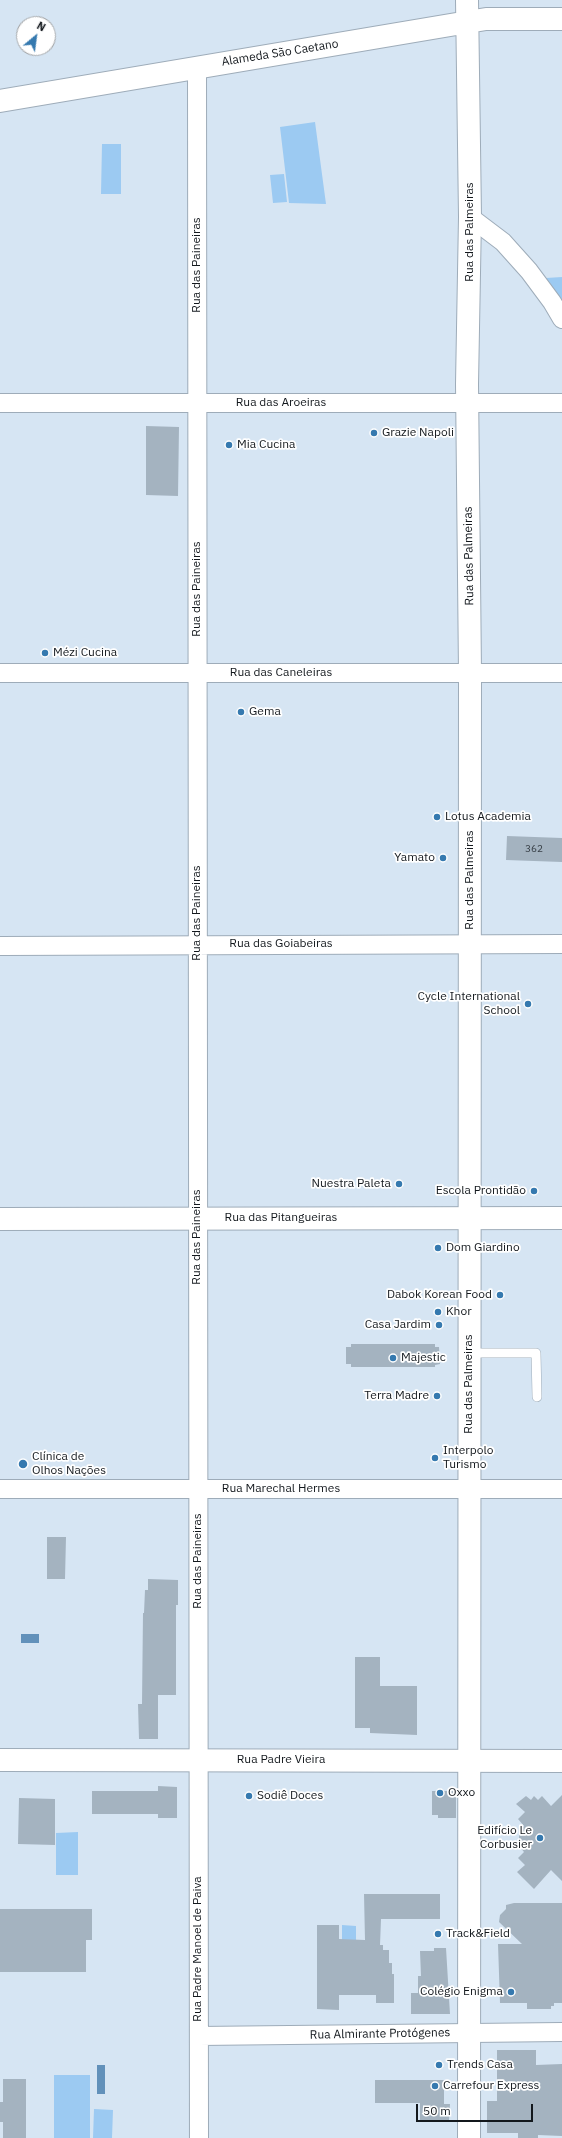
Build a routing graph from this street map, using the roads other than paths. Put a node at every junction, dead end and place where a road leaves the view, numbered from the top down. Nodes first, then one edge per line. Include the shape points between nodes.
1 (467, 0) edge
2 (562, 19) edge
3 (467, 22) junction
4 (197, 67) junction
5 (0, 101) edge
6 (470, 217) junction
7 (562, 319) edge
8 (0, 403) edge
9 (468, 403) junction
10 (562, 403) edge
11 (197, 404) junction
12 (0, 673) edge
13 (197, 673) junction
14 (470, 673) junction
15 (562, 673) edge
16 (197, 944) junction
17 (469, 944) junction
18 (562, 944) edge
19 (0, 946) edge
20 (469, 1218) junction
21 (562, 1218) edge
22 (0, 1219) edge
23 (197, 1219) junction
24 (469, 1353) junction
25 (537, 1397) dead end
26 (0, 1489) edge
27 (198, 1489) junction
28 (469, 1489) junction
29 (562, 1489) edge
30 (0, 1760) edge
31 (198, 1760) junction
32 (468, 1761) junction
33 (562, 1761) edge
34 (469, 2032) junction
35 (562, 2032) edge
36 (199, 2036) junction
37 (199, 2138) edge
38 (469, 2138) edge

1 - 3 main road, Rua das Palmeiras
2 - 3 main road, Alameda São Caetano via 486,19
3 - 4 main road, Alameda São Caetano
3 - 6 main road, Rua das Palmeiras
4 - 5 main road, Alameda São Caetano
4 - 11 street, Rua das Paineiras
6 - 7 street via 503,242 529,271
6 - 9 main road, Rua das Palmeiras
8 - 11 street, Rua das Aroeiras
9 - 10 street, Rua das Aroeiras
9 - 11 street, Rua das Aroeiras
9 - 14 main road, Rua das Palmeiras
11 - 13 street, Rua das Paineiras
12 - 13 street, Rua das Caneleiras
13 - 14 street, Rua das Caneleiras
13 - 16 street, Rua das Paineiras
14 - 15 street, Rua das Caneleiras
14 - 17 main road, Rua das Palmeiras
16 - 17 street, Rua das Goiabeiras
16 - 19 street, Rua das Goiabeiras
16 - 23 street, Rua das Paineiras
17 - 18 street, Rua das Goiabeiras
17 - 20 main road, Rua das Palmeiras
20 - 21 main road, Rua das Pitangueiras
20 - 23 main road, Rua das Pitangueiras
20 - 24 main road, Rua das Palmeiras
22 - 23 main road, Rua das Pitangueiras
23 - 27 street, Rua das Paineiras
24 - 25 lane via 536,1353
24 - 28 main road, Rua das Palmeiras
26 - 27 street, Rua Marechal Hermes
27 - 28 street, Rua Marechal Hermes
27 - 31 street, Rua das Paineiras
28 - 29 street, Rua Marechal Hermes
28 - 32 main road, Rua das Palmeiras
30 - 31 main road, Rua Padre Vieira
31 - 32 main road, Rua Padre Vieira
31 - 36 street, Rua Padre Manoel de Paiva
32 - 33 main road, Rua Padre Vieira
32 - 34 main road, Rua das Palmeiras
34 - 35 street, Rua Almirante Protógenes
34 - 36 street, Rua Almirante Protógenes
34 - 38 main road, Rua das Palmeiras
36 - 37 street, Rua Padre Manoel de Paiva

